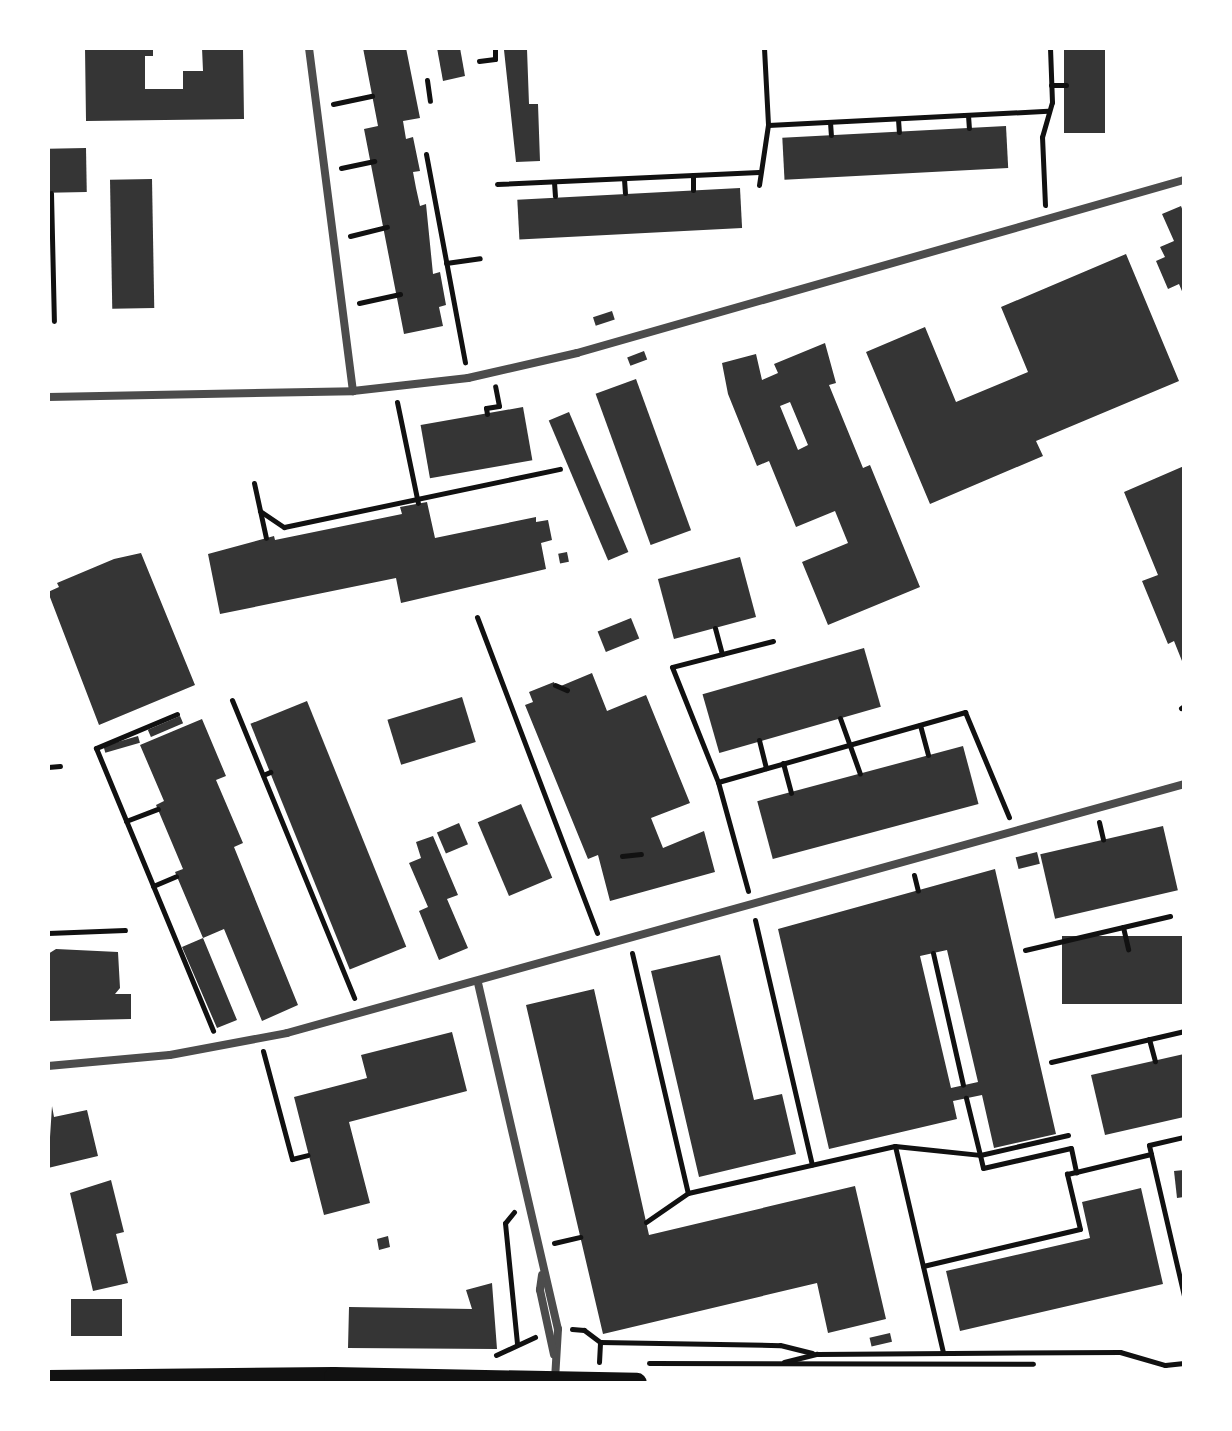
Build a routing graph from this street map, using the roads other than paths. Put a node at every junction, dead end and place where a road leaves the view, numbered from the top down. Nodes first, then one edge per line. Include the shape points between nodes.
1 (309, 48) edge
2 (1184, 180) edge
3 (353, 391) junction
4 (48, 397) edge
5 (1184, 784) edge
6 (478, 983) junction
7 (48, 1066) edge
8 (555, 1374) edge
9 (48, 1380) edge
10 (637, 1383) edge

1 - 3 street
2 - 3 street via 572,354 468,378
3 - 4 street
5 - 6 street
6 - 7 street via 220,1047
6 - 8 street via 558,1329
8 - 9 main road
8 - 10 main road

